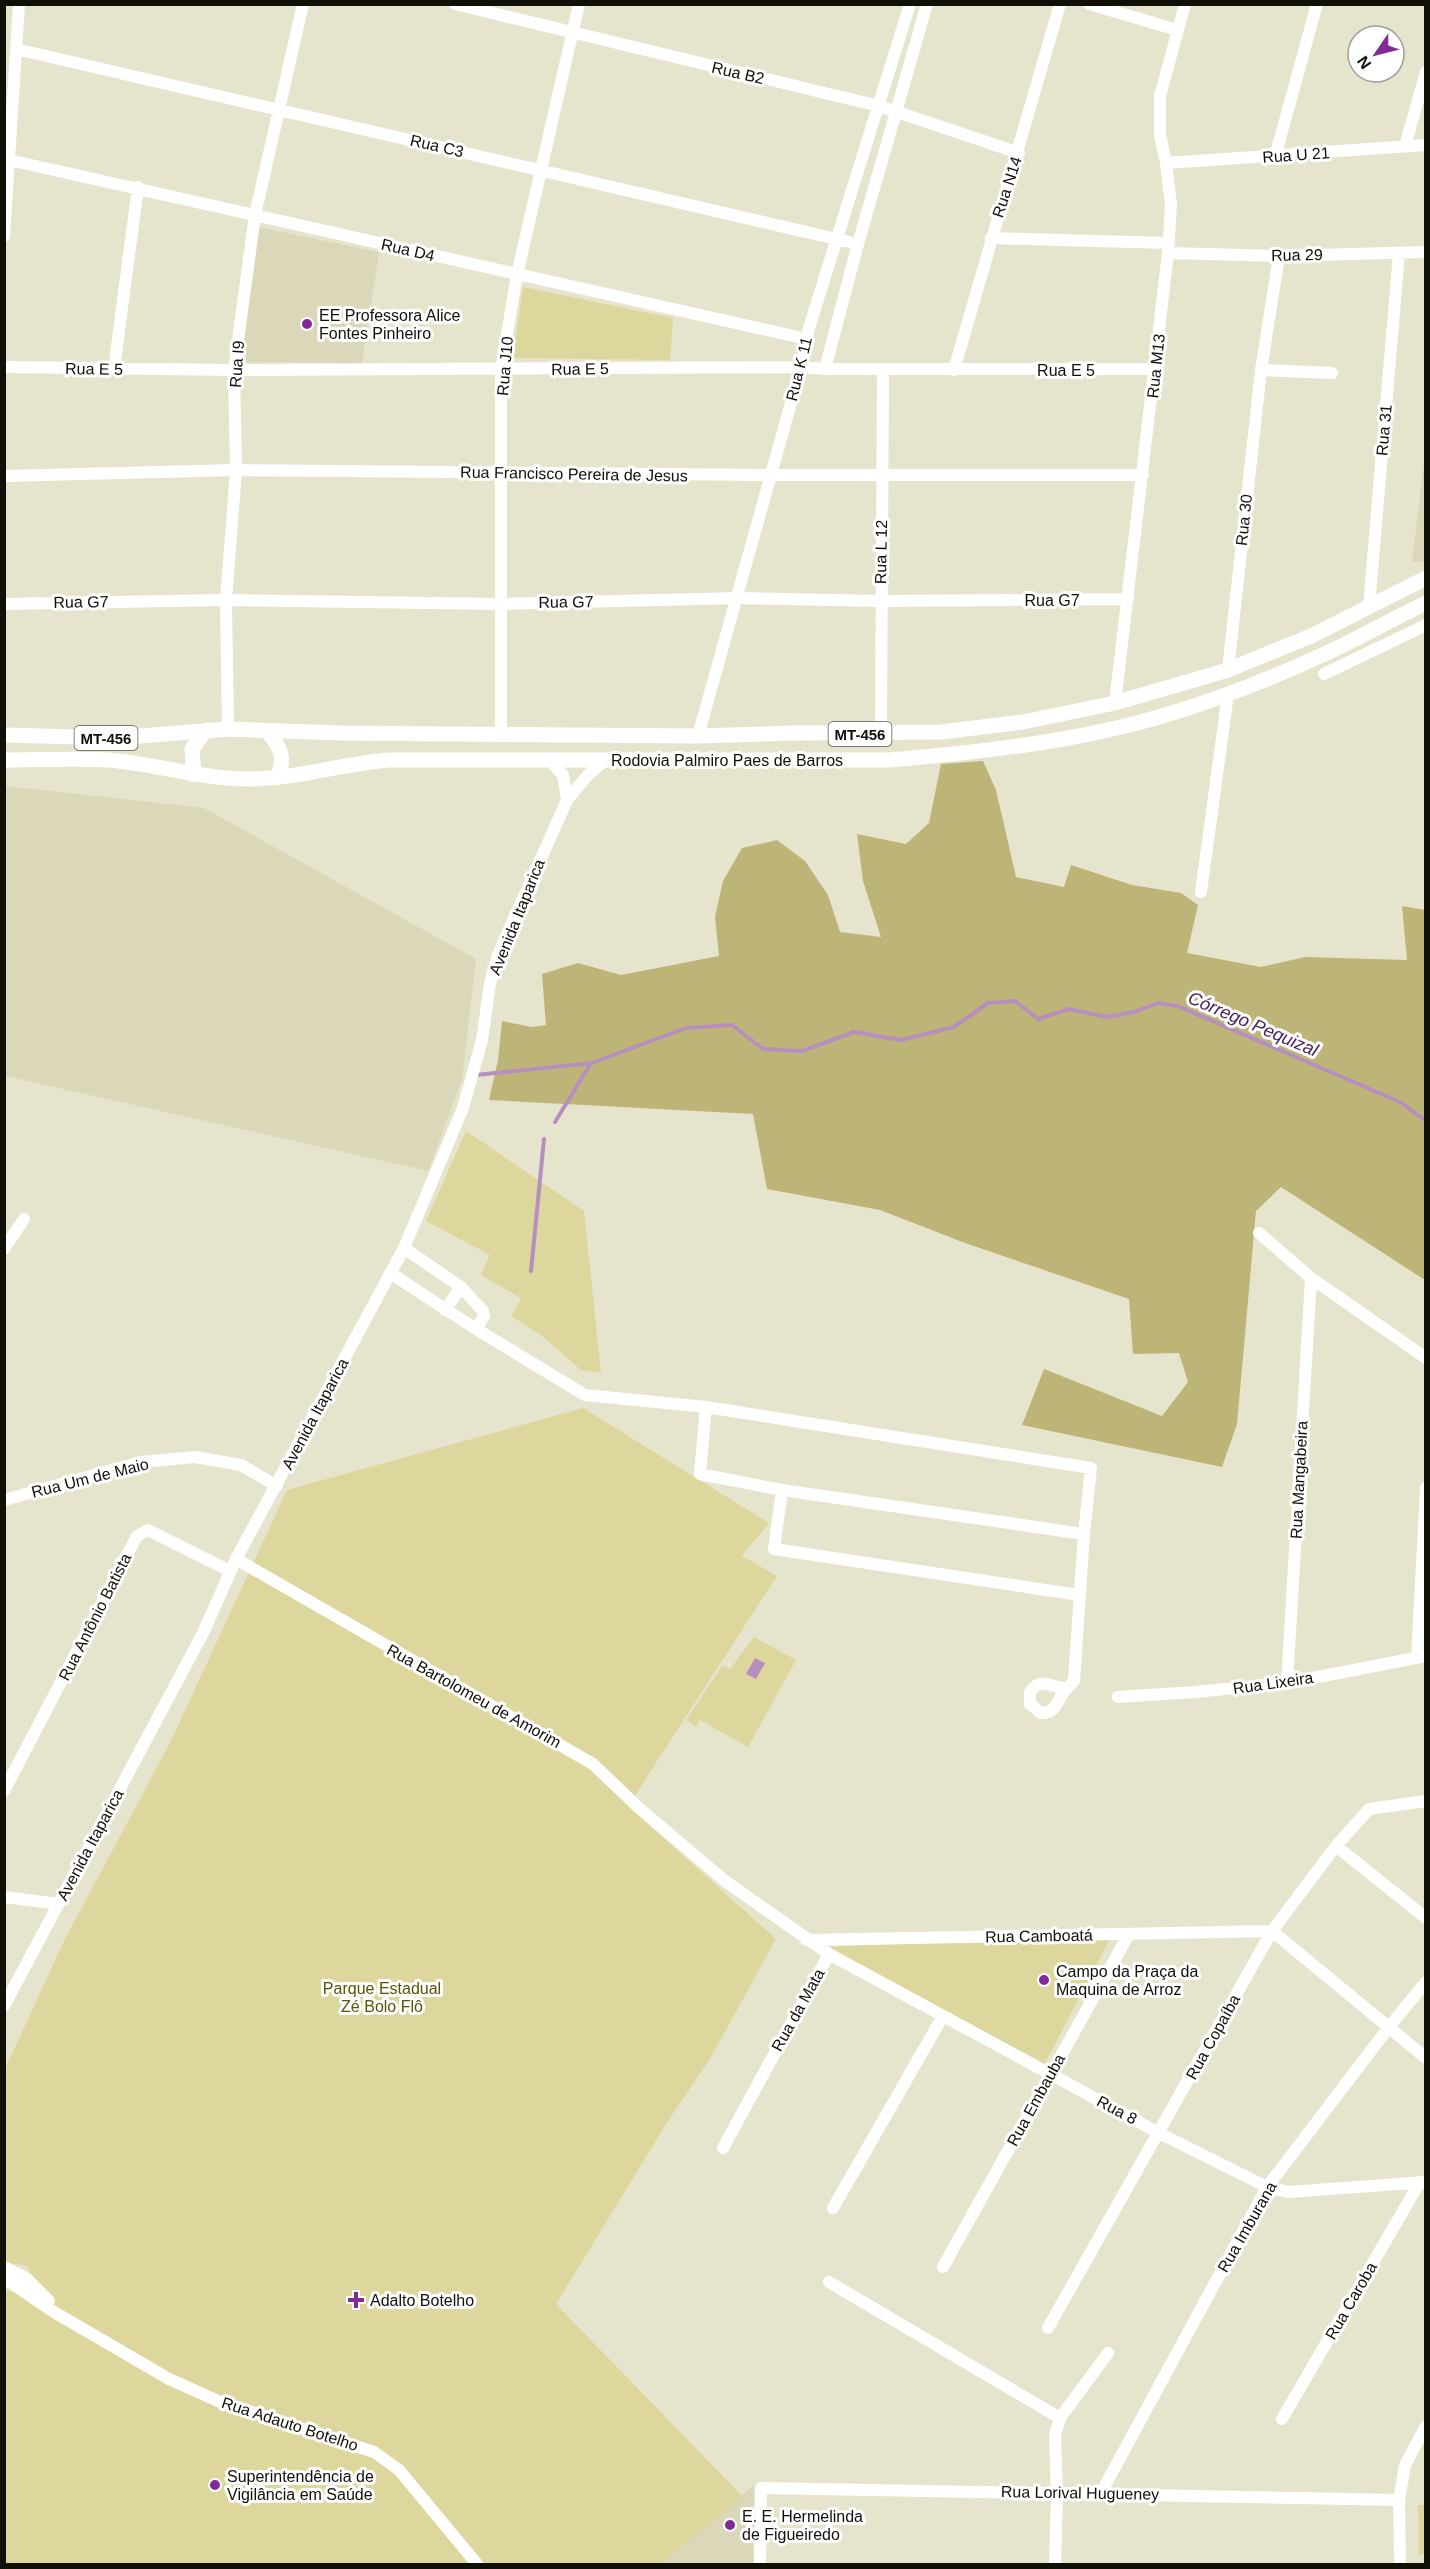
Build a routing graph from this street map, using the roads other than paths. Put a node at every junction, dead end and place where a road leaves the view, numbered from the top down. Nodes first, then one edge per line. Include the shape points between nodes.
1 (19, 4) edge
2 (303, 4) edge
3 (455, 4) edge
4 (579, 4) edge
5 (910, 4) edge
6 (927, 4) edge
7 (1060, 4) edge
8 (1089, 4) edge
9 (1185, 4) edge
10 (1317, 4) edge
11 (1178, 30) junction
12 (572, 34) junction
13 (16, 49) junction
14 (1425, 72) edge
15 (879, 106) junction
16 (279, 110) junction
17 (895, 111) junction
18 (1425, 144) edge
19 (1405, 146) junction
20 (1019, 153) junction
21 (1275, 157) junction
22 (9, 160) junction
23 (1166, 163) junction
24 (540, 169) junction
25 (138, 187) junction
26 (255, 215) junction
27 (4, 236) edge
28 (991, 238) junction
29 (838, 240) junction
30 (858, 244) junction
31 (1168, 248) junction
32 (1425, 252) edge
33 (1399, 253) junction
34 (1279, 256) junction
35 (517, 274) junction
36 (807, 339) junction
37 (4, 367) edge
38 (801, 367) junction
39 (114, 369) junction
40 (825, 369) junction
41 (1156, 369) junction
42 (234, 370) junction
43 (501, 370) junction
44 (883, 370) junction
45 (954, 370) junction
46 (1261, 370) junction
47 (1332, 373) dead end
48 (236, 470) junction
49 (501, 473) junction
50 (882, 474) junction
51 (769, 475) junction
52 (1143, 475) junction
53 (4, 476) edge
54 (1425, 578) edge
55 (737, 598) junction
56 (1128, 599) junction
57 (226, 600) junction
58 (881, 601) junction
59 (1425, 603) edge
60 (4, 604) edge
61 (502, 604) junction
62 (1369, 606) junction
63 (1425, 625) edge
64 (1228, 670) junction
65 (1324, 674) dead end
66 (1228, 694) junction
67 (1115, 703) junction
68 (228, 729) junction
69 (206, 730) junction
70 (267, 731) junction
71 (881, 734) junction
72 (4, 735) edge
73 (501, 735) junction
74 (698, 736) junction
75 (4, 760) edge
76 (550, 760) junction
77 (605, 760) junction
78 (194, 775) junction
79 (277, 778) junction
80 (567, 800) junction
81 (1201, 892) dead end
82 (24, 1219) dead end
83 (1259, 1233) dead end
84 (4, 1248) edge
85 (404, 1248) junction
86 (390, 1273) junction
87 (1311, 1278) junction
88 (461, 1287) junction
89 (445, 1310) junction
90 (476, 1329) junction
91 (1425, 1358) edge
92 (706, 1407) junction
93 (277, 1486) junction
94 (1425, 1488) edge
95 (782, 1490) junction
96 (4, 1500) edge
97 (1084, 1534) junction
98 (236, 1559) junction
99 (230, 1571) junction
100 (1080, 1595) junction
101 (1421, 1657) edge
102 (1287, 1683) junction
103 (1066, 1688) dead end
104 (1118, 1697) dead end
105 (4, 1791) edge
106 (1425, 1801) edge
107 (1336, 1846) junction
108 (695, 1857) joint
109 (4, 1897) edge
110 (59, 1904) junction
111 (1425, 1918) edge
112 (1272, 1931) junction
113 (1129, 1934) junction
114 (806, 1940) junction
115 (829, 1954) junction
116 (1425, 1982) edge
117 (4, 2006) edge
118 (943, 2016) junction
119 (1389, 2027) junction
120 (1425, 2058) edge
121 (1050, 2075) junction
122 (1159, 2133) junction
123 (723, 2148) dead end
124 (1423, 2182) edge
125 (1267, 2187) junction
126 (833, 2208) dead end
127 (4, 2267) edge
128 (943, 2267) dead end
129 (4, 2278) edge
130 (829, 2282) dead end
131 (72, 2322) junction
132 (1048, 2328) dead end
133 (1108, 2353) dead end
134 (1060, 2418) junction
135 (1282, 2419) dead end
136 (1425, 2426) edge
137 (1101, 2493) junction
138 (1057, 2495) junction
139 (1399, 2500) junction
140 (477, 2565) edge
141 (760, 2565) edge
142 (1055, 2565) edge
143 (1400, 2565) edge

1 - 13 street
2 - 16 street, Rua I9
3 - 12 street, Rua B2
4 - 12 street, Rua J10
5 - 15 street, Rua K 11
6 - 17 street, Rua K 11
7 - 20 street, Rua N14
8 - 11 street
9 - 11 street, Rua M13
10 - 21 street
11 - 23 street, Rua M13 via 1160,96 1160,135
12 - 15 street, Rua B2
12 - 24 street, Rua J10
13 - 16 street, Rua C3
13 - 22 street
14 - 19 street
15 - 17 street, Rua B2
15 - 29 street, Rua K 11
16 - 24 street, Rua C3
16 - 26 street, Rua I9
17 - 20 street, Rua B2
17 - 30 street, Rua K 11
18 - 19 street, Rua U 21
19 - 21 street, Rua U 21
20 - 28 street, Rua N14
21 - 23 street, Rua U 21
22 - 25 street, Rua D4
22 - 27 street
23 - 31 street, Rua M13 via 1171,205
24 - 29 street, Rua C3
24 - 35 street, Rua J10
25 - 26 street, Rua D4
25 - 39 street
26 - 35 street, Rua D4
26 - 42 street, Rua I9
28 - 31 street, Rua 29
28 - 45 street, Rua N14
29 - 30 street, Rua C3
29 - 36 street, Rua K 11
30 - 40 street, Rua K 11
31 - 34 street, Rua 29
31 - 41 street, Rua M13
32 - 33 street, Rua 29
33 - 34 street, Rua 29
33 - 62 street, Rua 31
34 - 46 street, Rua 30
35 - 36 street, Rua D4
35 - 43 street, Rua J10
36 - 38 street, Rua K 11
37 - 39 street, Rua E 5
38 - 40 street, Rua E 5
38 - 43 street, Rua E 5
38 - 51 street, Rua K 11
39 - 42 street, Rua E 5
40 - 44 street, Rua E 5
41 - 45 street, Rua E 5
41 - 52 street, Rua M13
42 - 43 street, Rua E 5
42 - 48 street, Rua I9
43 - 49 street, Rua J10
44 - 45 street, Rua E 5
44 - 50 street, Rua L 12
46 - 47 street
46 - 64 street, Rua 30
48 - 49 street, Rua Francisco Pereira de Jesus
48 - 53 street, Rua Francisco Pereira de Jesus
48 - 57 street, Rua I9
49 - 51 street, Rua Francisco Pereira de Jesus
49 - 61 street, Rua J10
50 - 51 street, Rua Francisco Pereira de Jesus
50 - 52 street, Rua Francisco Pereira de Jesus
50 - 58 street, Rua L 12
51 - 55 street, Rua K 11
52 - 56 street, Rua M13
54 - 62 main road, Rodovia Palmiro Paes de Barros / MT-456
55 - 58 street, Rua G7
55 - 61 street, Rua G7
55 - 74 street, Rua K 11
56 - 58 street, Rua G7
56 - 67 street, Rua M13
57 - 60 street, Rua G7
57 - 61 street, Rua G7
57 - 68 street, Rua I9
58 - 71 street, Rua L 12
59 - 66 main road, Rodovia Palmiro Paes de Barros / MT-456 via 1321,656
61 - 73 street, Rua J10
62 - 64 main road, Rodovia Palmiro Paes de Barros / MT-456 via 1311,636
63 - 65 street
64 - 67 main road, Rodovia Palmiro Paes de Barros / MT-456
66 - 77 main road, Rodovia Palmiro Paes de Barros / MT-456 via 1119,727 944,755 890,760
66 - 81 street
67 - 71 main road, Rodovia Palmiro Paes de Barros / MT-456 via 1023,722 941,732
68 - 69 main road, Rodovia Palmiro Paes de Barros / MT-456
68 - 70 main road, Rodovia Palmiro Paes de Barros / MT-456
69 - 72 main road, Rodovia Palmiro Paes de Barros / MT-456 via 115,738
69 - 78 main road via 192,750
70 - 73 main road, Rodovia Palmiro Paes de Barros / MT-456
70 - 79 main road via 283,755
71 - 74 main road, Rodovia Palmiro Paes de Barros / MT-456
73 - 74 main road, Rodovia Palmiro Paes de Barros / MT-456
75 - 78 main road, Rodovia Palmiro Paes de Barros / MT-456 via 110,760
76 - 77 main road, Rodovia Palmiro Paes de Barros / MT-456
76 - 79 main road, Rodovia Palmiro Paes de Barros / MT-456 via 388,760
76 - 80 street via 563,775
77 - 80 street, Avenida Itaparica
78 - 79 main road, Rodovia Palmiro Paes de Barros / MT-456 via 221,779
80 - 85 street, Avenida Itaparica via 497,957 482,1040 463,1108
82 - 84 street
83 - 87 street
85 - 86 street, Avenida Itaparica
85 - 88 street
86 - 89 street
86 - 93 street, Avenida Itaparica
87 - 91 street
87 - 102 street, Rua Mangabeira
88 - 89 street
88 - 90 street via 483,1311
89 - 90 street
90 - 92 street via 585,1395
92 - 95 street via 700,1474
92 - 97 street via 1091,1468
93 - 96 street, Rua Um de Maio via 241,1465 195,1457 141,1462
93 - 98 street, Avenida Itaparica
94 - 101 street
95 - 97 street
95 - 100 street via 774,1549
97 - 100 street
98 - 99 street, Avenida Itaparica
98 - 108 street, Rua Bartolomeu de Amorim via 593,1764
99 - 105 street, Rua Antônio Batista via 148,1530 137,1536
99 - 110 street, Avenida Itaparica via 203,1633
100 - 103 street via 1075,1678
101 - 102 street, Rua Lixeira
102 - 104 street, Rua Lixeira
106 - 107 street, Rua Copaíba via 1370,1809
107 - 111 street
107 - 112 street, Rua Copaíba
108 - 114 street, Rua da Mata
109 - 110 street
110 - 117 street, Avenida Itaparica
112 - 113 street, Rua Camboatá
112 - 119 street
112 - 122 street, Rua Copaíba
113 - 114 street, Rua Camboatá
113 - 121 street, Rua Embauba
114 - 115 street, Rua da Mata
115 - 118 street, Rua 8
115 - 123 street, Rua da Mata
116 - 119 street, Rua Imburana
118 - 121 street, Rua 8
118 - 126 street
119 - 120 street
119 - 125 street, Rua Imburana
121 - 122 street, Rua 8
121 - 128 street, Rua Embauba
122 - 125 street, Rua 8
122 - 132 street, Rua Copaíba
124 - 125 street, Rua 8 via 1288,2192
124 - 135 street, Rua Caroba
125 - 137 street, Rua Imburana
127 - 131 street, Rua Adauto Botelho via 26,2278
129 - 131 street, Rua Adauto Botelho
130 - 134 street
131 - 140 street, Rua Adauto Botelho via 194,2391 386,2459
133 - 134 street
134 - 138 street via 1054,2435
136 - 139 street via 1405,2465
137 - 138 street, Rua Lorival Hugueney
137 - 139 street, Rua Lorival Hugueney
138 - 141 street, Rua Lorival Hugueney via 761,2488
138 - 142 street
139 - 143 street

